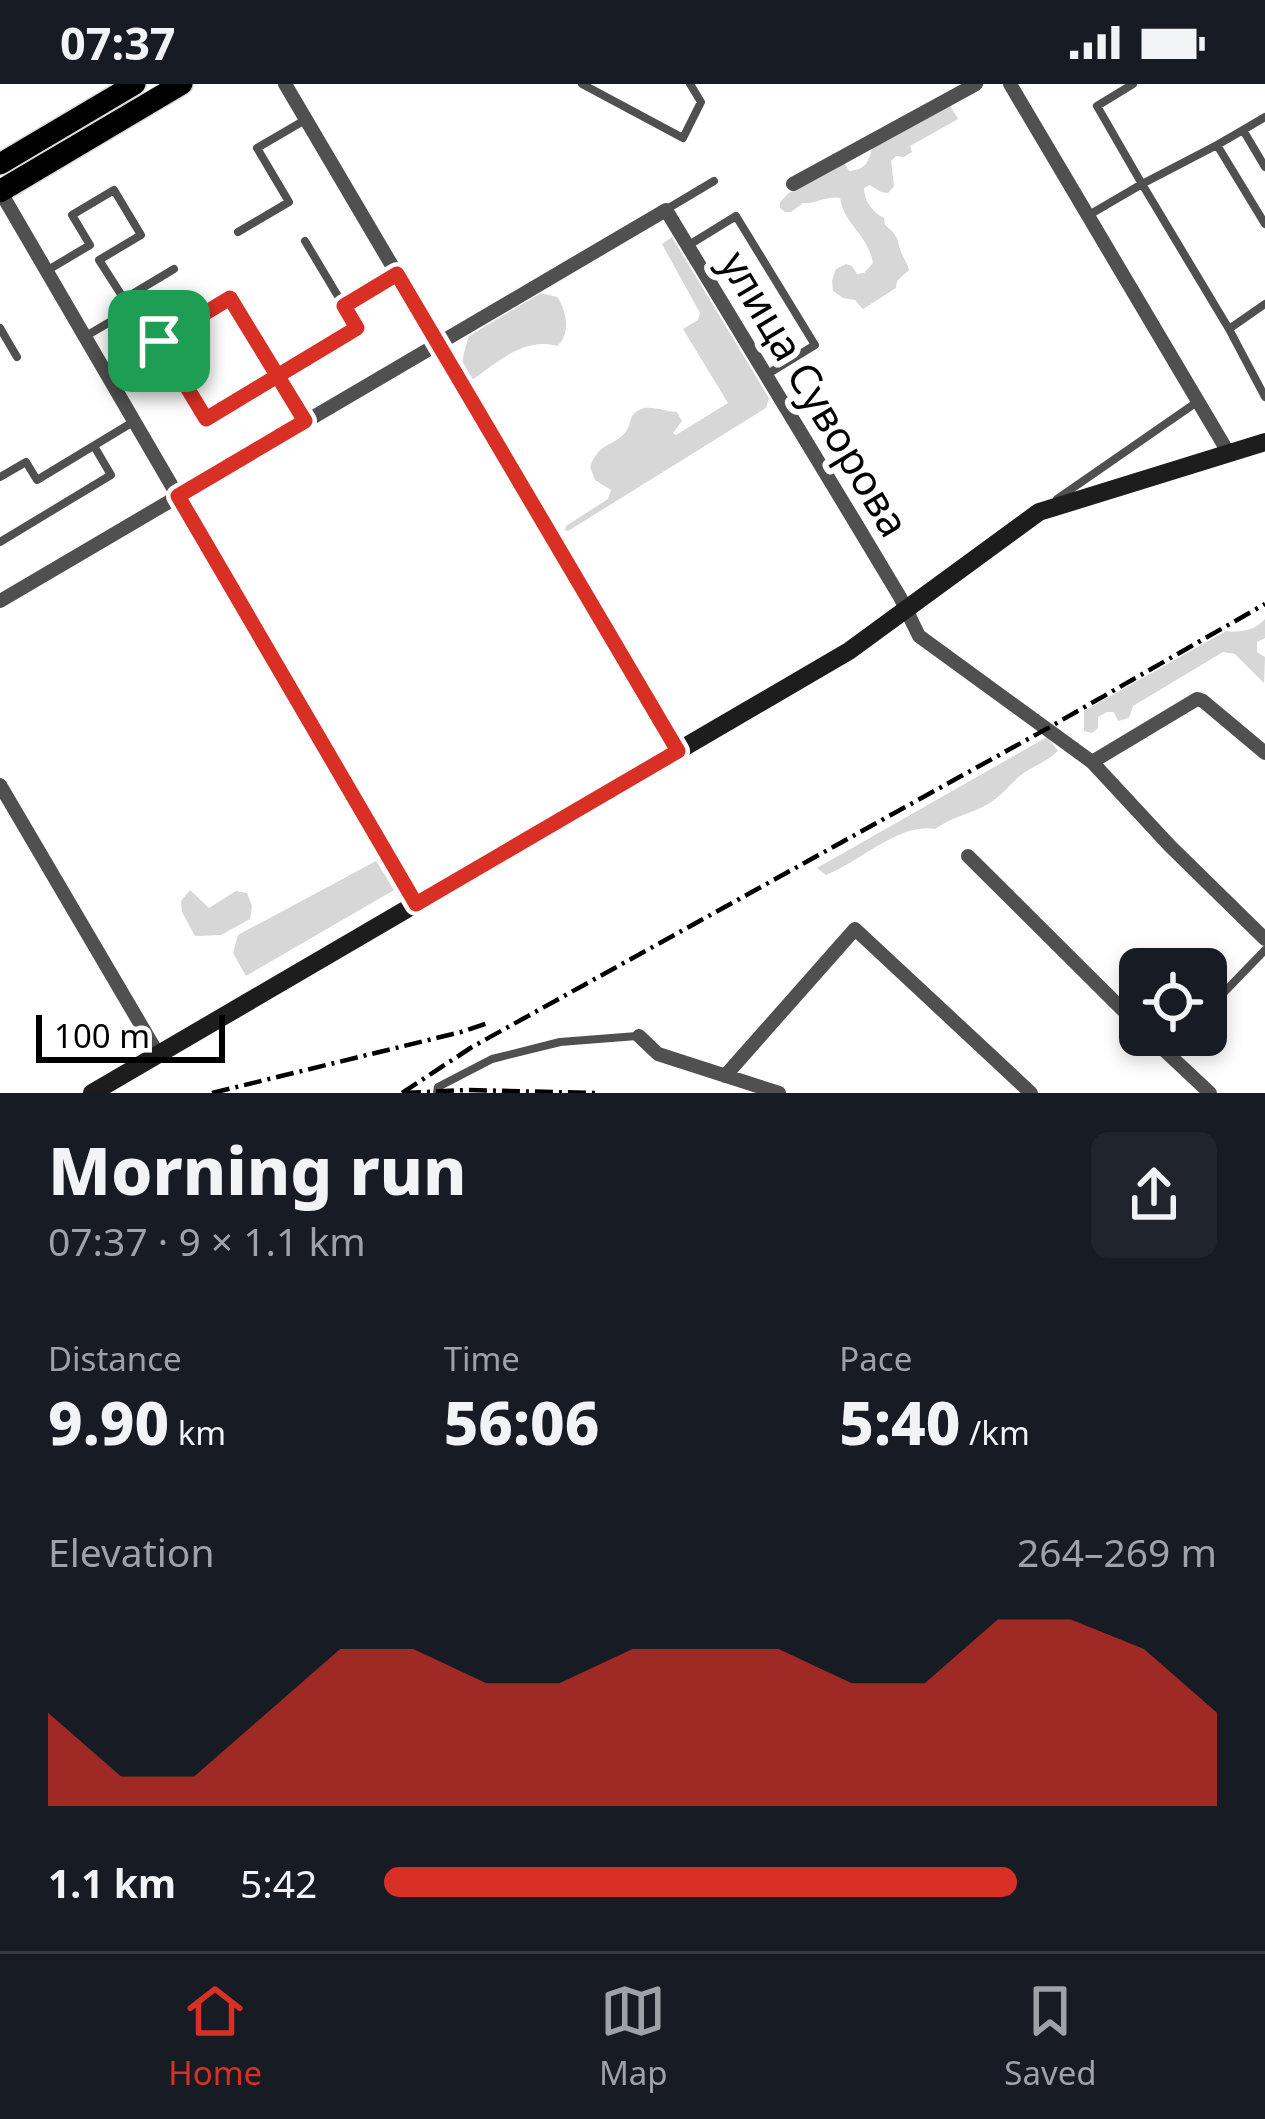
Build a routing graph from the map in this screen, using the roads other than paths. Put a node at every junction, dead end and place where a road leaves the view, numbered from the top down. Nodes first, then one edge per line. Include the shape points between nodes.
1 (135, 84) edge
2 (182, 84) edge
3 (285, 84) edge
4 (582, 84) edge
5 (690, 84) edge
6 (976, 84) edge
7 (1010, 84) edge
8 (1133, 84) edge
9 (1265, 117) edge
10 (306, 120) junction
11 (1243, 130) junction
12 (1217, 145) junction
13 (0, 164) edge
14 (1265, 167) edge
15 (714, 181) dead end
16 (794, 184) dead end
17 (1142, 184) junction
18 (0, 191) edge
19 (666, 210) junction
20 (1088, 216) junction
21 (1265, 224) edge
22 (238, 232) dead end
23 (305, 241) dead end
24 (90, 244) junction
25 (688, 245) junction
26 (99, 260) junction
27 (174, 269) dead end
28 (47, 271) junction
29 (397, 274) junction
30 (124, 299) junction
31 (1265, 304) edge
32 (344, 306) junction
33 (0, 328) edge
34 (1229, 329) junction
35 (85, 336) junction
36 (438, 343) junction
37 (17, 356) dead end
38 (277, 375) junction
39 (766, 375) junction
40 (1265, 397) edge
41 (1198, 401) junction
42 (305, 421) junction
43 (134, 422) junction
44 (1265, 442) edge
45 (94, 446) junction
46 (1228, 452) junction
47 (0, 477) edge
48 (178, 496) junction
49 (1040, 512) junction
50 (0, 542) edge
51 (0, 601) edge
52 (907, 611) junction
53 (678, 751) junction
54 (1265, 753) edge
55 (1092, 762) junction
56 (0, 785) edge
57 (968, 856) dead end
58 (416, 904) junction
59 (1265, 939) edge
60 (1265, 950) edge
61 (1227, 989) edge
62 (1119, 1006) edge
63 (639, 1036) joint
64 (158, 1054) junction
65 (1169, 1056) edge
66 (724, 1076) junction
67 (92, 1093) edge
68 (437, 1093) edge
69 (779, 1093) edge
70 (1031, 1093) edge
71 (1210, 1093) edge

1 - 13 main road
2 - 18 main road
3 - 10 street
4 - 5 lane via 683,139 700,102
6 - 16 street
7 - 20 street
8 - 17 lane via 1096,106
9 - 11 lane
10 - 22 lane via 257,148 289,202
10 - 29 street
11 - 12 lane
11 - 14 lane
12 - 17 lane
12 - 21 lane
15 - 19 lane
17 - 20 lane
17 - 34 lane
18 - 28 street
19 - 25 street, улица Суворова
19 - 36 street
20 - 41 street
23 - 32 lane
24 - 26 lane
24 - 26 lane via 72,215 114,190 141,235
24 - 28 lane
25 - 39 street, улица Суворова
25 - 39 lane via 736,216 804,326 815,345
26 - 30 lane
27 - 30 lane
28 - 35 street
29 - 32 lane
29 - 36 street
30 - 35 lane via 125,313
31 - 34 lane
32 - 38 lane via 357,328
33 - 37 lane
34 - 40 lane
35 - 43 street
36 - 42 street
36 - 53 street
38 - 38 lane via 206,419 159,341 230,298
38 - 42 lane
39 - 52 street, улица Суворова
41 - 46 street
41 - 49 lane
42 - 48 street
43 - 45 lane
43 - 48 street
44 - 46 main road
45 - 47 lane via 37,480 26,462
45 - 50 lane via 111,475
46 - 49 main road
48 - 51 street
48 - 58 street
49 - 52 main road
52 - 53 main road
52 - 55 street, улица Суворова via 919,636
53 - 58 main road
54 - 55 street via 1197,699
55 - 59 street, улица Суворова
56 - 64 street
57 - 62 street
58 - 64 main road
60 - 61 lane
63 - 66 street via 658,1054
63 - 68 lane via 560,1042 492,1059
64 - 67 main road
65 - 71 street
66 - 69 street
66 - 70 street via 855,929

